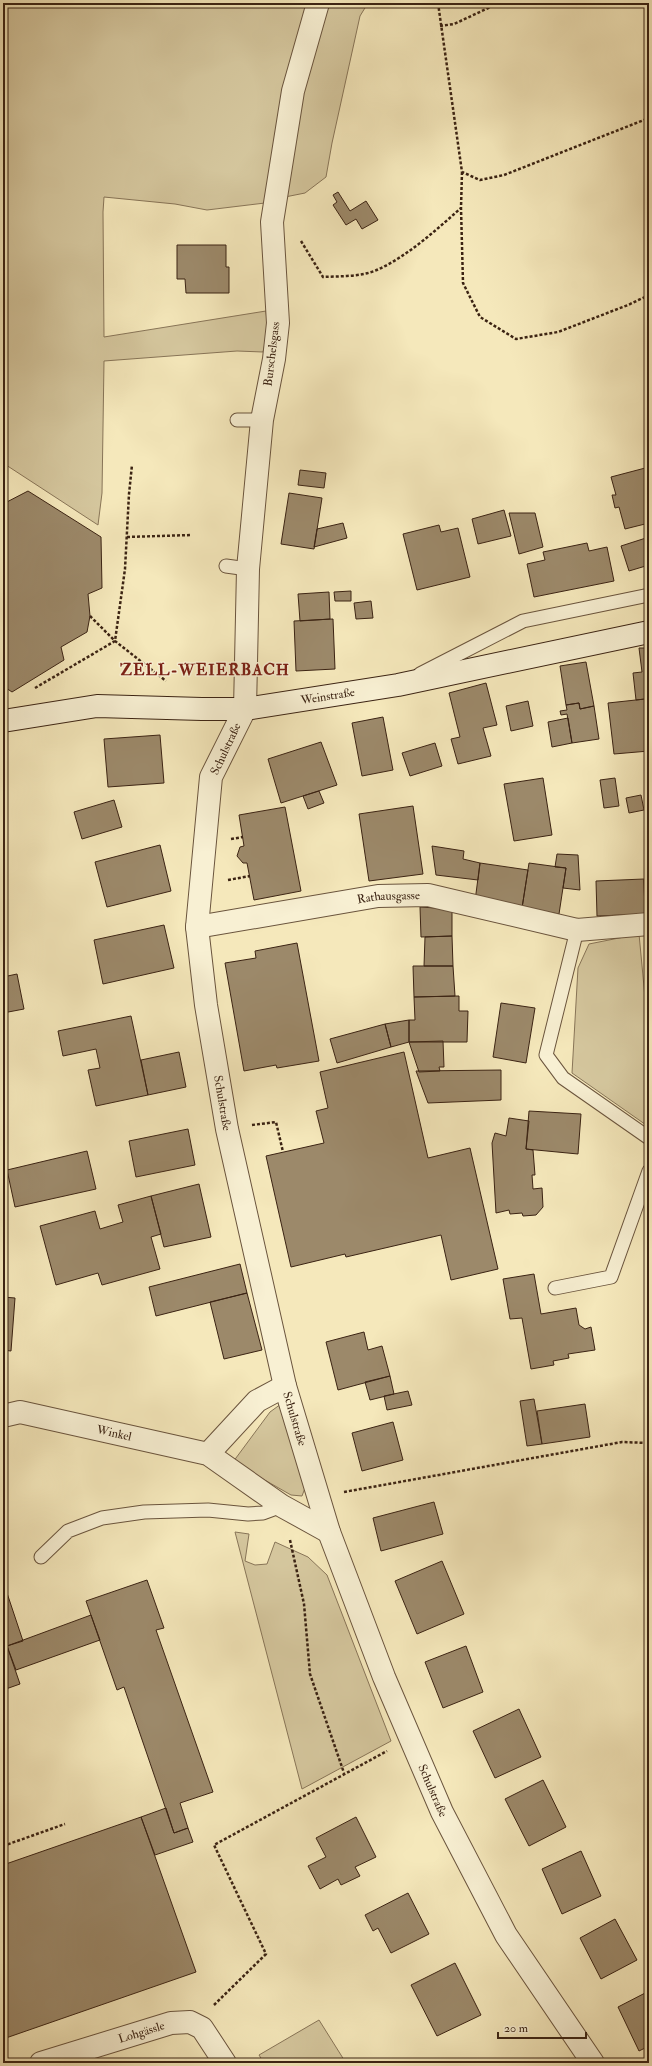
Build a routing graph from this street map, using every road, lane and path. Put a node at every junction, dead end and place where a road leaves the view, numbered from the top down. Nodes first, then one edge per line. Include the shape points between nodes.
1 (318, 3) edge
2 (438, 3) edge
3 (499, 3) edge
4 (440, 26) junction
5 (649, 118) edge
6 (462, 172) junction
7 (461, 208) junction
8 (272, 222) junction
9 (649, 295) edge
10 (237, 420) dead end
11 (262, 420) junction
12 (132, 465) dead end
13 (191, 535) dead end
14 (127, 537) junction
15 (226, 566) dead end
16 (248, 569) junction
17 (649, 595) edge
18 (90, 616) dead end
19 (649, 632) edge
20 (115, 640) junction
21 (40, 685) dead end
22 (171, 685) dead end
23 (398, 685) junction
24 (245, 708) junction
25 (3, 721) edge
26 (250, 876) dead end
27 (228, 880) dead end
28 (649, 924) edge
29 (197, 927) junction
30 (577, 930) junction
31 (227, 1129) junction
32 (649, 1138) edge
33 (284, 1152) dead end
34 (649, 1170) edge
35 (554, 1288) dead end
36 (285, 1386) junction
37 (9, 1411) edge
38 (649, 1443) edge
39 (208, 1454) junction
40 (318, 1497) junction
41 (282, 1506) junction
42 (329, 1532) junction
43 (41, 1557) dead end
44 (393, 1748) dead end
45 (344, 1773) junction
46 (65, 1824) dead end
47 (3, 1846) edge
48 (202, 2028) junction
49 (40, 2063) edge
50 (224, 2063) edge
51 (593, 2063) edge

1 - 8 street, Burschelsgass via 293,91
2 - 4 path
3 - 4 path via 454,24
4 - 6 path
5 - 6 path via 504,175 480,180
6 - 7 path
7 - 8 path via 412,249 378,270 324,277 291,222
7 - 9 path via 463,283 480,317 516,339 558,332
8 - 11 street, Burschelsgass via 278,323
10 - 11 lane
11 - 16 street, Burschelsgass
12 - 14 path
13 - 14 path
14 - 20 path
15 - 16 lane
16 - 24 street, Burschelsgass
17 - 23 lane via 523,621
18 - 20 path
19 - 23 street, Weinstraße
20 - 21 path
20 - 22 path
23 - 24 street, Weinstraße
24 - 25 street, Weinstraße via 97,706
24 - 29 street, Schulstraße via 211,777
26 - 27 path
28 - 30 street, Rathausgasse
29 - 30 street, Rathausgasse via 378,896 404,894 428,895
29 - 31 street, Schulstraße via 206,1005
30 - 32 lane via 546,1055 563,1078
31 - 33 path via 276,1122
31 - 36 street, Schulstraße
34 - 35 lane via 611,1277
36 - 39 street via 257,1401
36 - 40 street, Schulstraße
37 - 39 street, Winkel
38 - 40 path via 622,1442
39 - 41 street, Winkel
40 - 42 street, Schulstraße
41 - 42 street, Winkel
41 - 43 lane via 263,1513 208,1510 144,1512 102,1518 68,1532
41 - 45 path via 304,1604 310,1674
42 - 51 street, Schulstraße via 384,1677 442,1812 506,1935
44 - 45 path
45 - 48 path via 214,1845 266,1954 213,2005
46 - 47 path
48 - 49 street, Lohgässle via 190,2022 171,2023
48 - 50 street

